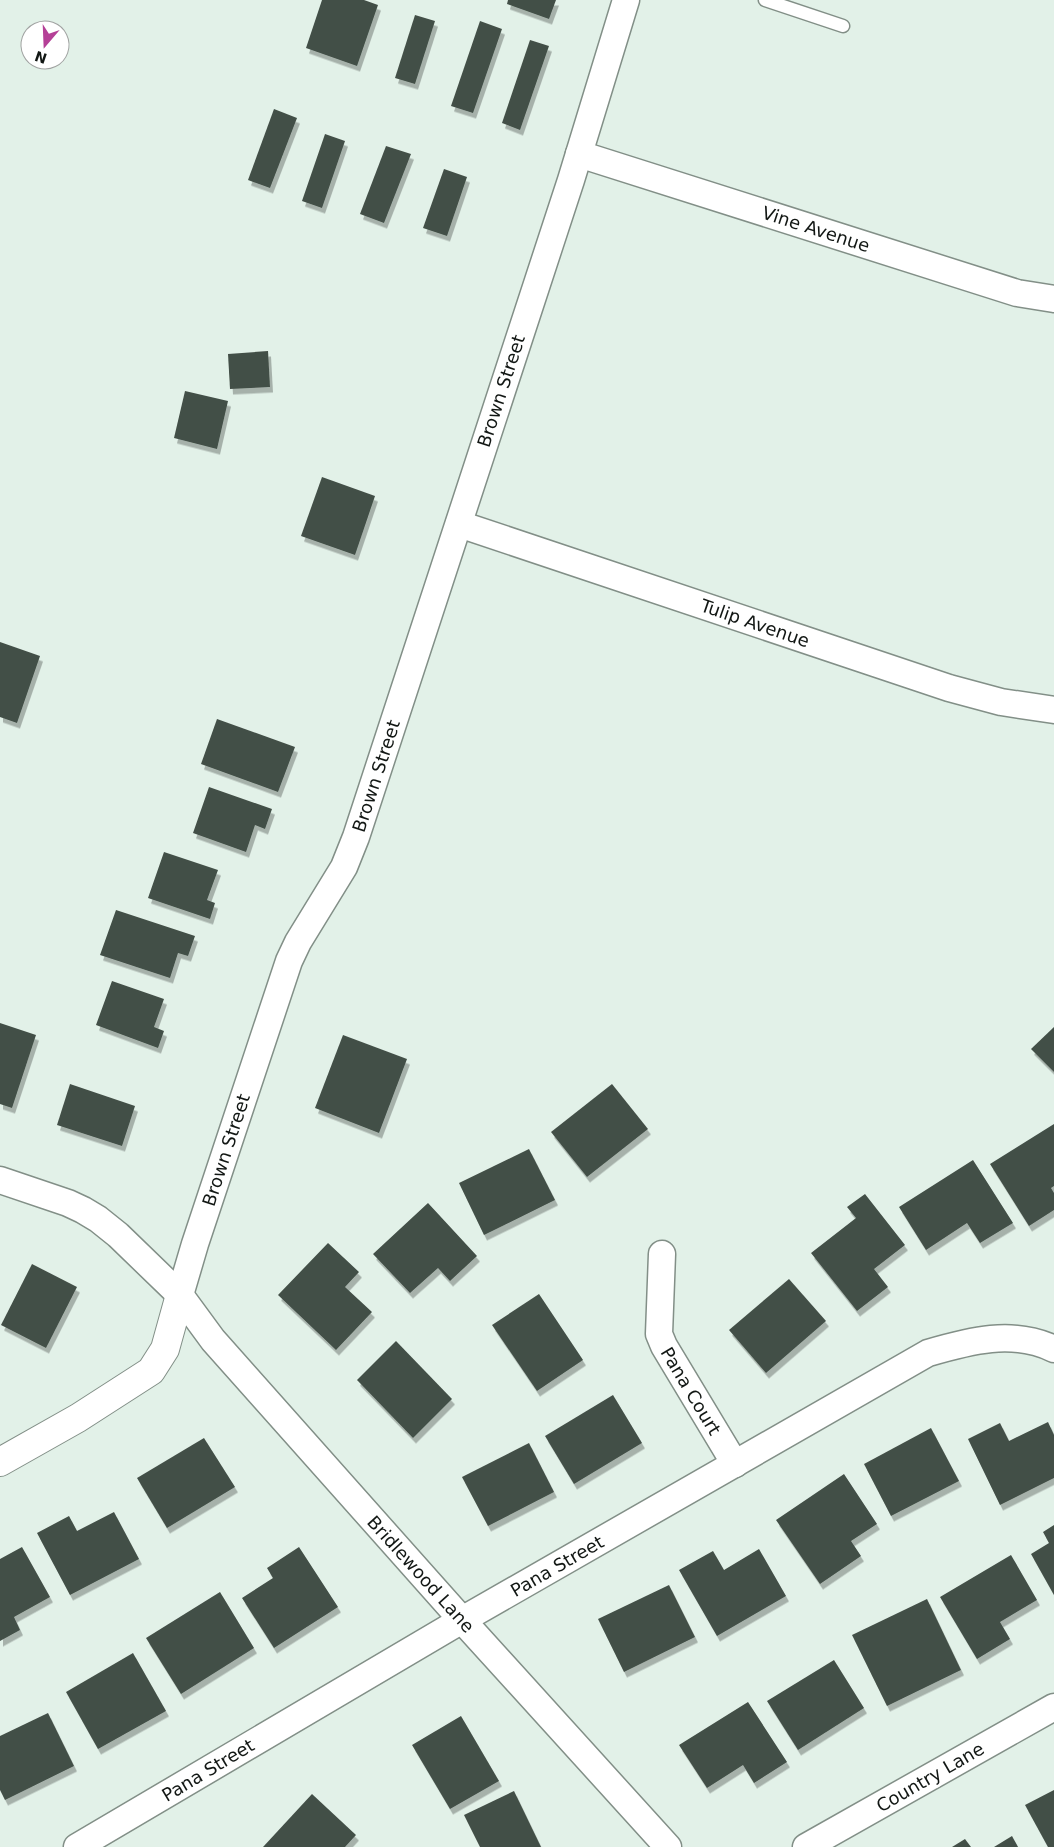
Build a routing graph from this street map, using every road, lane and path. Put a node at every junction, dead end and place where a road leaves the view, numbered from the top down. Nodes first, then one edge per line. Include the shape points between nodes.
1 (626, 0) edge
2 (764, 0) edge
3 (843, 26) dead end
4 (579, 154) junction
5 (1054, 299) edge
6 (459, 524) junction
7 (1054, 710) edge
8 (0, 1180) edge
9 (662, 1254) dead end
10 (180, 1295) junction
11 (1054, 1349) edge
12 (0, 1462) edge
13 (735, 1464) junction
14 (462, 1620) junction
15 (1054, 1706) edge
16 (77, 1847) edge
17 (668, 1847) edge
18 (806, 1847) edge

1 - 4 street, Brown Street
2 - 3 lane
4 - 5 street, Vine Avenue via 1018,293
4 - 6 street, Brown Street
6 - 7 street, Tulip Avenue via 949,688 1001,702
6 - 10 street, Brown Street via 356,838 344,867 298,942 280,983
8 - 10 street, Bridlewood Lane via 91,1214 118,1235
9 - 13 street, Pana Court via 659,1334
10 - 12 street, Brown Street via 165,1349 151,1371 78,1418
10 - 14 street, Bridlewood Lane via 213,1340
11 - 13 street, Pana Street via 1027,1340 990,1338 964,1342 928,1354
13 - 14 street, Pana Street
14 - 16 street, Pana Street
14 - 17 street, Bridlewood Lane
15 - 18 street, Country Lane

